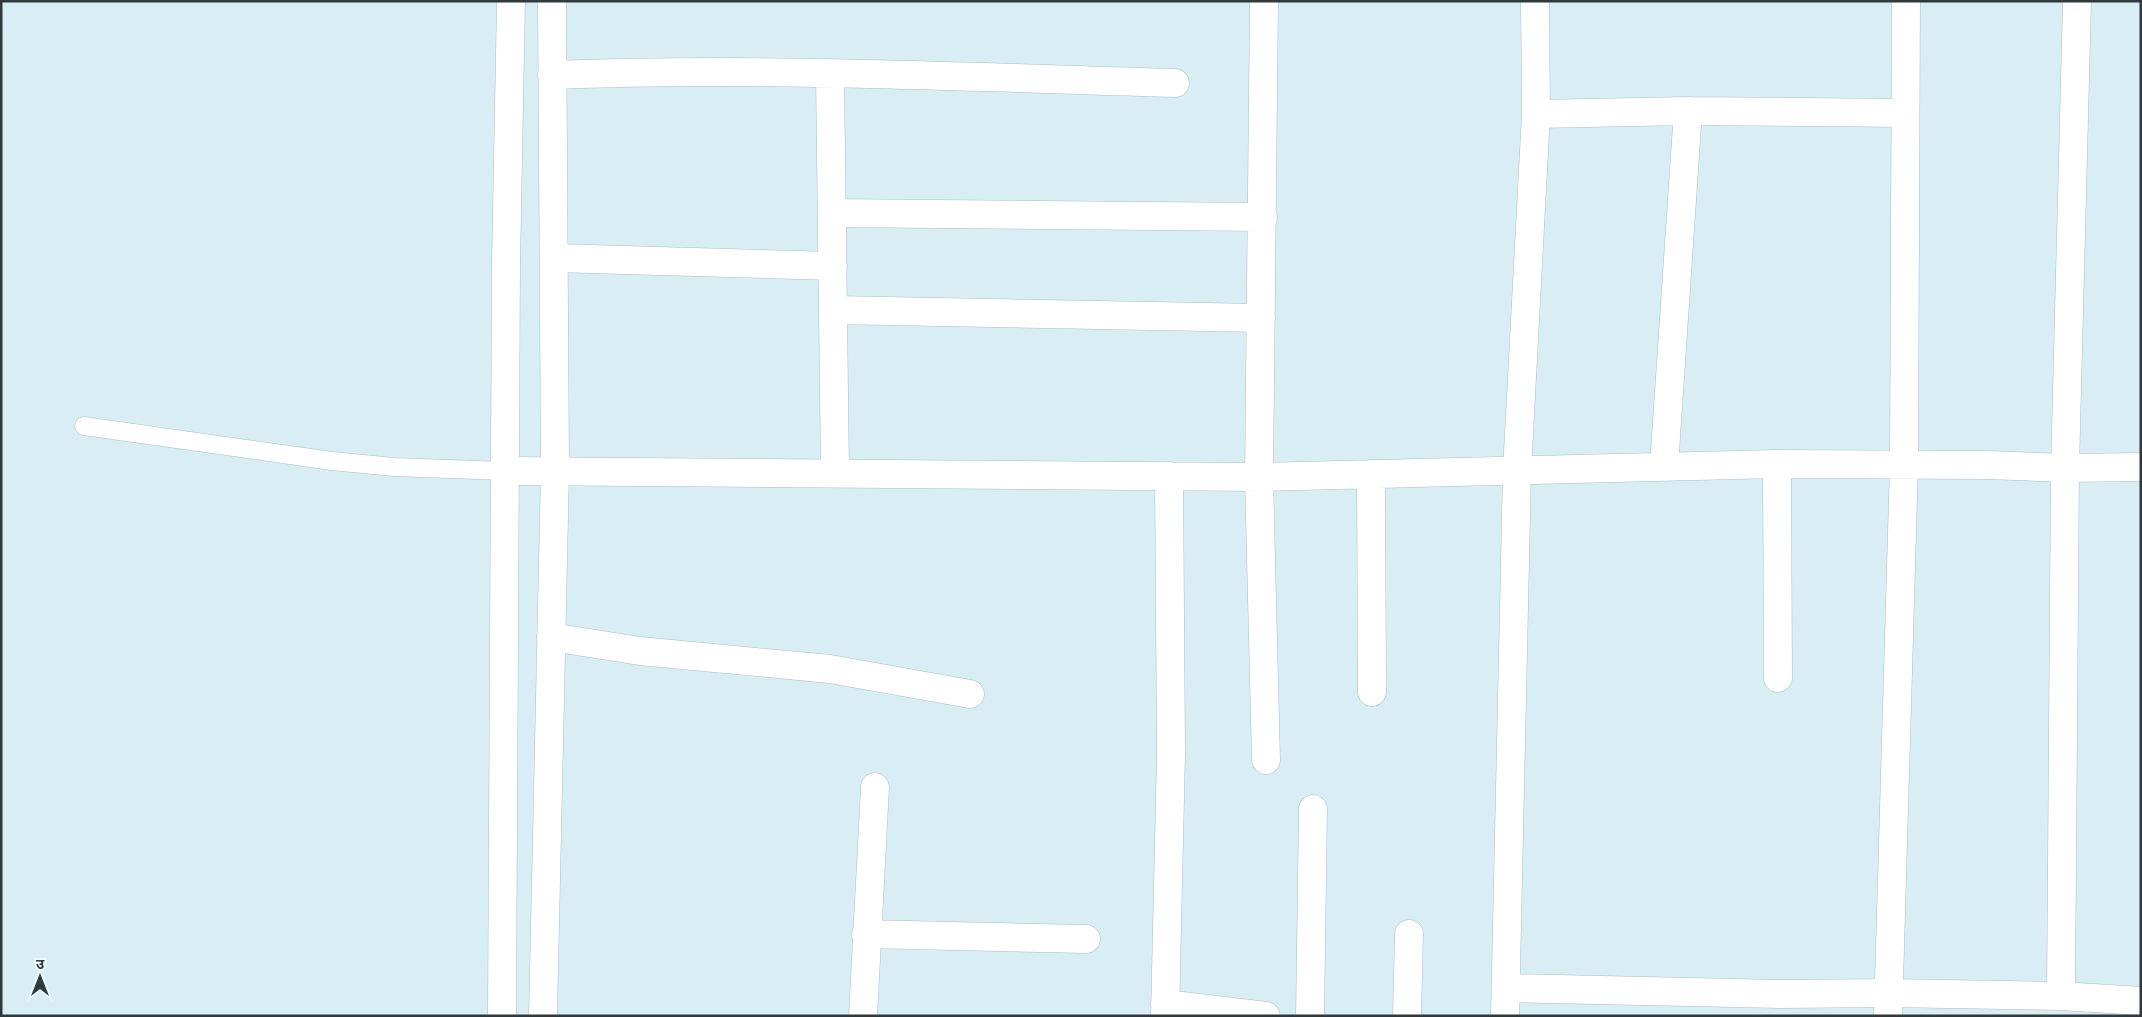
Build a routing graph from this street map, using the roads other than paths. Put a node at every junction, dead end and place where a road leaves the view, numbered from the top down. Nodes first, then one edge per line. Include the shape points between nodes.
1 (512, 1) edge
2 (552, 1) edge
3 (1264, 1) edge
4 (1536, 1) edge
5 (1906, 1) edge
6 (2077, 1) edge
7 (830, 74) junction
8 (552, 75) junction
9 (1175, 83) dead end
10 (1688, 111) junction
11 (1905, 113) junction
12 (1536, 114) junction
13 (832, 213) junction
14 (1263, 217) junction
15 (554, 258) junction
16 (833, 266) junction
17 (834, 310) junction
18 (1261, 318) junction
19 (84, 426) dead end
20 (1777, 464) junction
21 (1904, 464) junction
22 (1664, 466) junction
23 (2141, 466) edge
24 (2066, 468) junction
25 (505, 470) junction
26 (1517, 470) junction
27 (555, 471) junction
28 (835, 473) junction
29 (1372, 474) junction
30 (1170, 476) junction
31 (1259, 478) junction
32 (551, 637) junction
33 (1778, 678) dead end
34 (1372, 692) dead end
35 (970, 694) dead end
36 (1266, 760) dead end
37 (875, 788) dead end
38 (1313, 809) dead end
39 (866, 934) junction
40 (1409, 934) dead end
41 (1086, 939) dead end
42 (1507, 988) junction
43 (2061, 996) junction
44 (2141, 1001) edge
45 (1889, 1004) edge
46 (1165, 1010) edge
47 (502, 1016) edge
48 (543, 1016) edge
49 (863, 1016) edge
50 (1266, 1016) edge
51 (1310, 1016) edge
52 (1407, 1016) edge
53 (1505, 1016) edge

1 - 25 street
2 - 8 street
3 - 14 street
4 - 12 street
5 - 11 street
6 - 24 street
7 - 8 street via 621,72
7 - 9 street
7 - 13 street
8 - 15 street
10 - 11 street
10 - 12 street
10 - 22 street
11 - 21 street
12 - 26 street
13 - 14 street
13 - 16 street
14 - 18 street
15 - 16 street
15 - 27 street
16 - 17 street
17 - 18 street
17 - 28 street
18 - 31 street
19 - 25 lane via 332,461 394,467
20 - 21 street
20 - 22 street
20 - 33 street
21 - 24 street
21 - 45 street
22 - 26 street
23 - 24 street
24 - 43 street
25 - 27 street
25 - 47 street
26 - 29 street
26 - 42 street
27 - 28 street
27 - 32 street
28 - 30 street
29 - 31 street
29 - 34 street
30 - 31 street
30 - 46 street via 1171,754
31 - 36 street
32 - 35 street via 640,651 830,670
32 - 48 street
37 - 39 street
38 - 51 street
39 - 41 street
39 - 49 street
40 - 52 street
42 - 45 street via 1781,994
42 - 53 street
43 - 44 street
43 - 45 street
46 - 50 street

